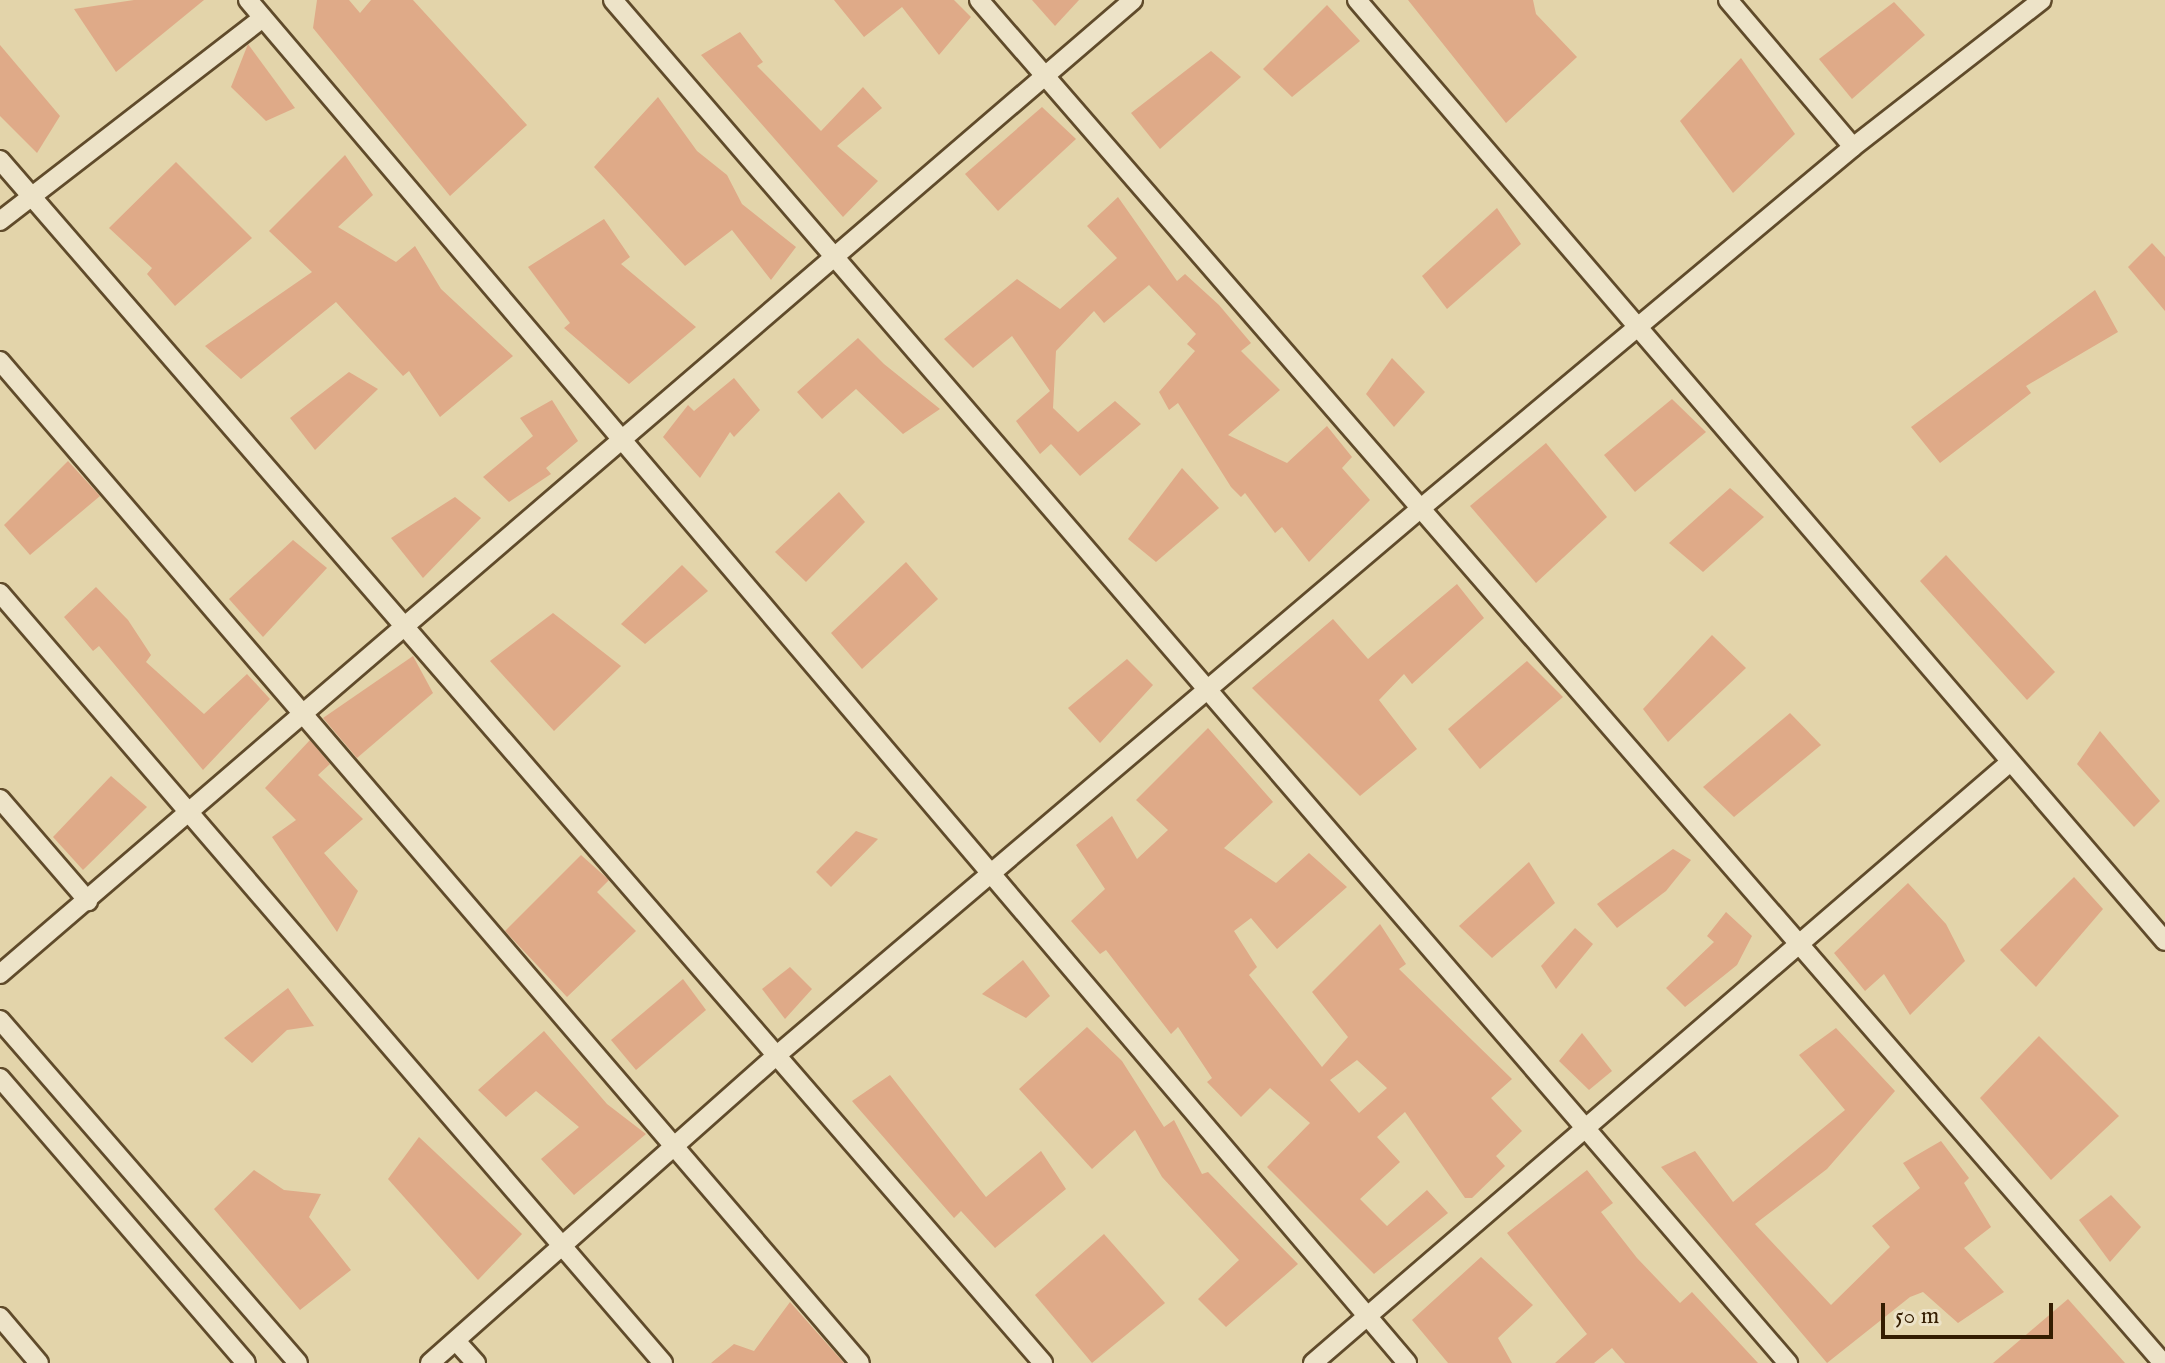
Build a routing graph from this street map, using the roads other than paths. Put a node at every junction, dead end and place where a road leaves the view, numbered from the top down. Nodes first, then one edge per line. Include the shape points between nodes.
1 (248, 0) edge
2 (613, 0) edge
3 (979, 0) edge
4 (1133, 0) edge
5 (1357, 0) edge
6 (1728, 0) edge
7 (2042, 0) edge
8 (263, 18) junction
9 (1044, 75) junction
10 (1853, 147) junction
11 (0, 160) edge
12 (30, 196) junction
13 (0, 221) edge
14 (831, 257) junction
15 (1634, 328) junction
16 (0, 361) edge
17 (619, 443) junction
18 (1420, 509) junction
19 (0, 593) edge
20 (409, 626) junction
21 (1205, 693) junction
22 (301, 720) junction
23 (2009, 763) junction
24 (0, 799) edge
25 (189, 816) junction
26 (991, 879) junction
27 (88, 901) junction
28 (2165, 941) edge
29 (1798, 948) junction
30 (0, 974) edge
31 (0, 1020) edge
32 (777, 1055) junction
33 (0, 1078) edge
34 (1581, 1127) junction
35 (676, 1146) junction
36 (564, 1248) junction
37 (1367, 1316) junction
38 (0, 1317) edge
39 (456, 1341) junction
40 (39, 1363) edge
41 (246, 1363) edge
42 (298, 1363) edge
43 (430, 1363) edge
44 (476, 1363) edge
45 (663, 1363) edge
46 (860, 1363) edge
47 (1043, 1363) edge
48 (1313, 1363) edge
49 (1407, 1363) edge
50 (1788, 1363) edge
51 (2163, 1363) edge

1 - 8 street
2 - 14 street
3 - 9 street
4 - 9 street
5 - 15 street
6 - 10 street
7 - 10 street
8 - 12 street
8 - 17 street
9 - 14 street
9 - 18 street
10 - 15 street
11 - 12 street
12 - 13 street
12 - 20 street
14 - 17 street
14 - 21 street
15 - 18 street
15 - 23 street
16 - 22 street
17 - 20 street
17 - 26 street
18 - 21 street
18 - 29 street
19 - 25 street
20 - 22 street
20 - 32 street
21 - 26 street
21 - 34 street
22 - 25 street
22 - 35 street
23 - 28 street
23 - 29 street
24 - 27 street
25 - 27 street
25 - 36 street
26 - 32 street
26 - 37 street
27 - 30 street
29 - 34 street
29 - 51 street
31 - 42 street
32 - 35 street
32 - 47 street
33 - 41 street
34 - 37 street
34 - 50 street
35 - 36 street
35 - 46 street
36 - 39 street
36 - 45 street
37 - 48 street
37 - 49 street
38 - 40 street
39 - 43 street
39 - 44 street

